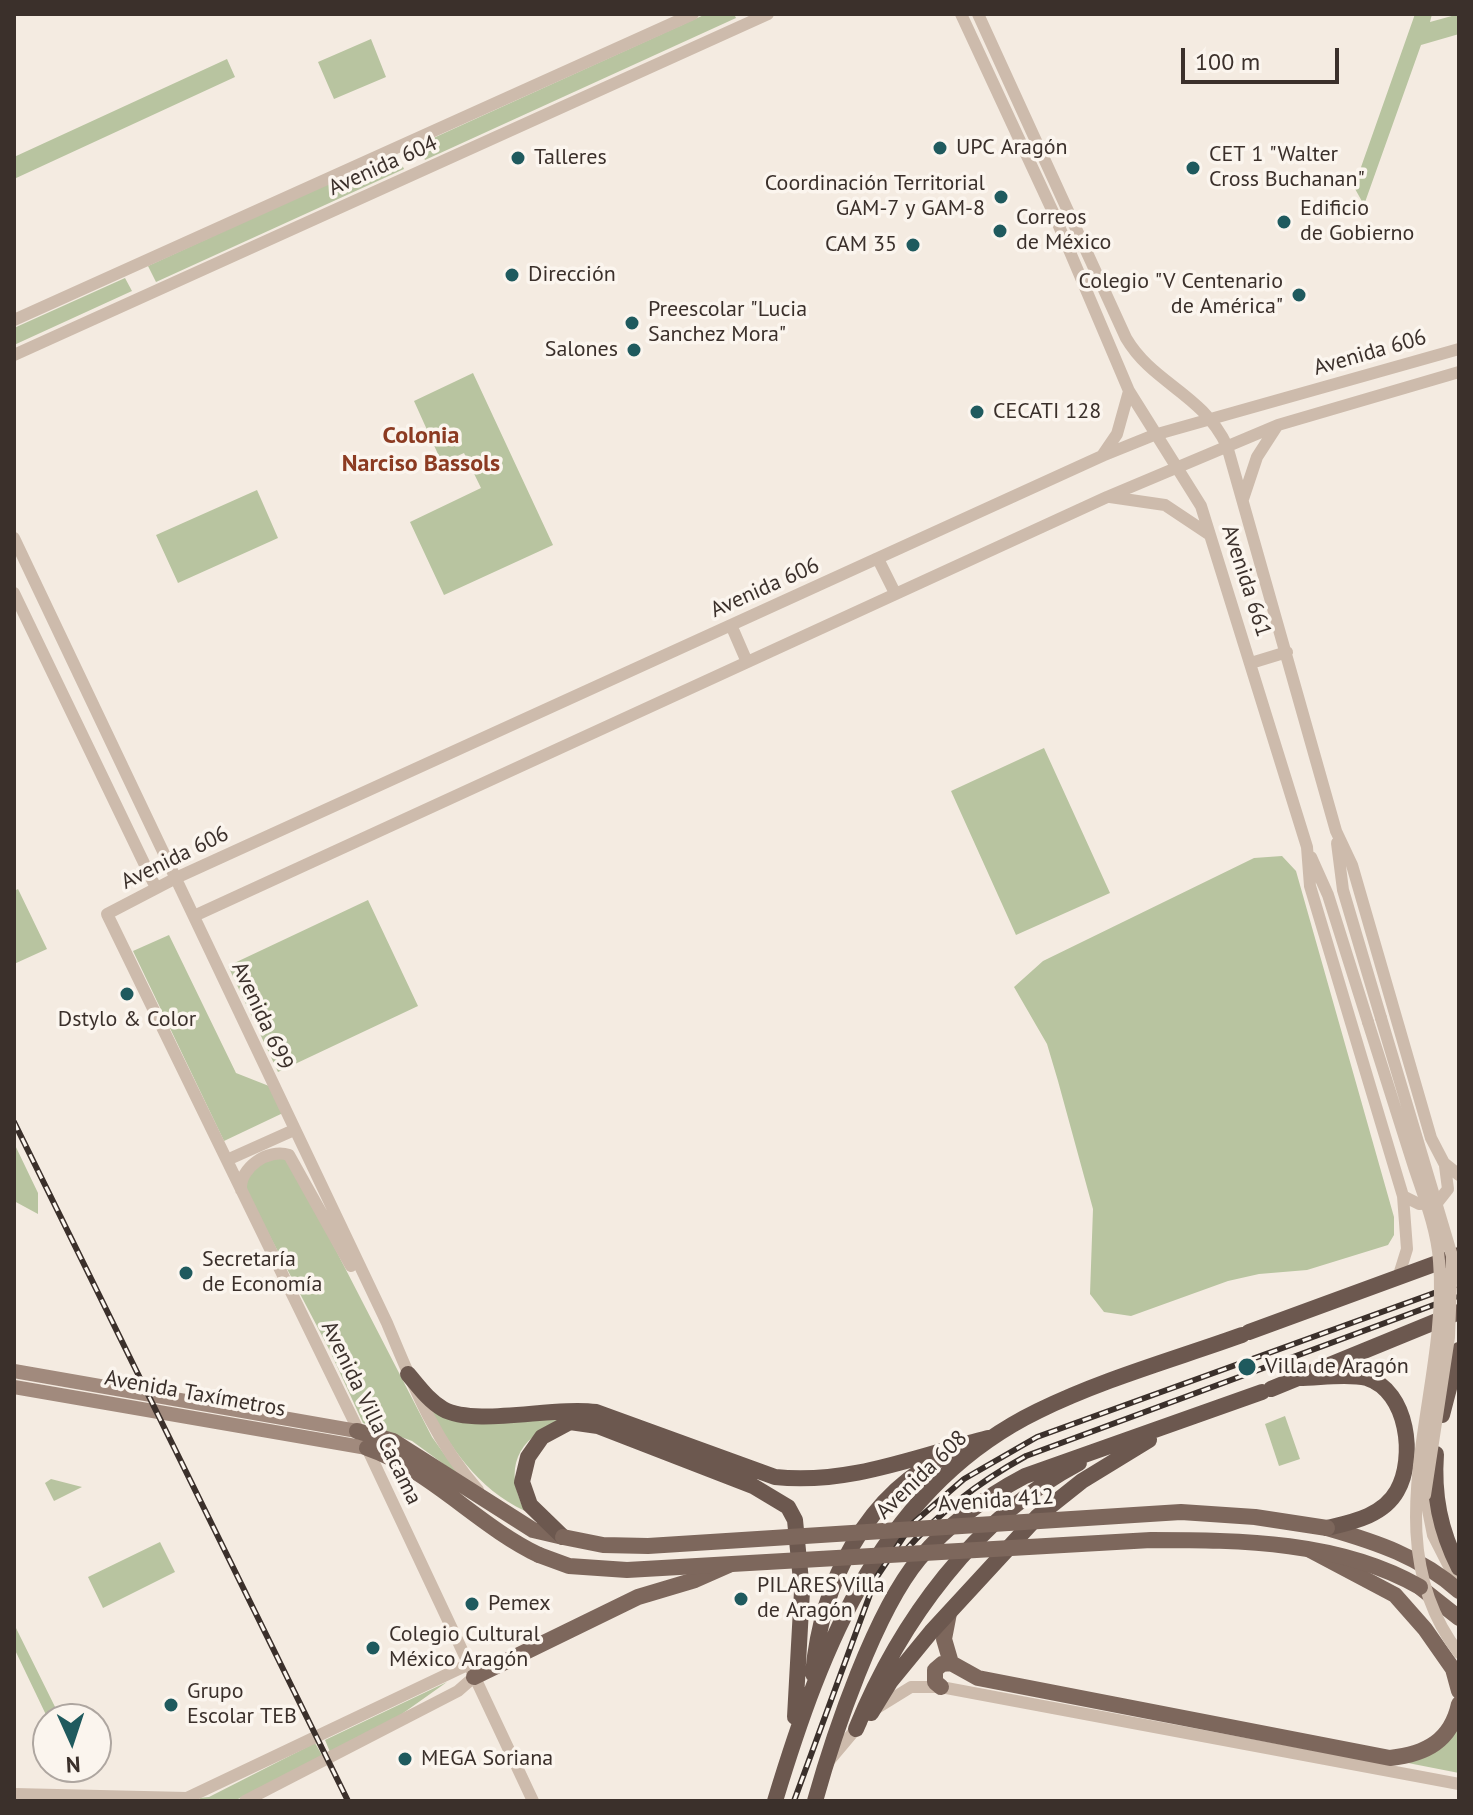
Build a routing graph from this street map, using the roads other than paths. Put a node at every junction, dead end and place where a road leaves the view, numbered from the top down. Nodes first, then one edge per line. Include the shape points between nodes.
1 (693, 14) edge
2 (768, 14) edge
3 (961, 14) edge
4 (978, 14) edge
5 (1014, 96) junction
6 (1002, 102) junction
7 (14, 320) edge
8 (1459, 349) edge
9 (14, 355) edge
10 (1459, 372) edge
11 (1129, 391) junction
12 (1214, 420) junction
13 (1278, 425) junction
14 (1154, 435) junction
15 (1227, 446) junction
16 (1102, 456) junction
17 (1176, 468) junction
18 (1107, 497) junction
19 (1242, 502) junction
20 (1211, 535) junction
21 (14, 538) edge
22 (878, 559) junction
23 (14, 593) edge
24 (895, 593) junction
25 (731, 625) junction
26 (1287, 652) junction
27 (747, 662) junction
28 (1251, 663) junction
29 (1336, 831) junction
30 (1307, 847) junction
31 (178, 877) junction
32 (156, 888) junction
33 (107, 914) joint
34 (194, 916) junction
35 (294, 1130) junction
36 (227, 1160) junction
37 (1444, 1163) junction
38 (1459, 1175) edge
39 (243, 1195) junction
40 (1403, 1196) junction
41 (1459, 1255) edge
42 (1398, 1278) junction
43 (373, 1293) junction
44 (1459, 1312) edge
45 (1459, 1350) edge
46 (14, 1371) edge
47 (408, 1374) junction
48 (1299, 1378) junction
49 (14, 1387) edge
50 (1177, 1422) junction
51 (357, 1431) junction
52 (994, 1437) junction
53 (1111, 1446) junction
54 (367, 1448) junction
55 (488, 1501) junction
56 (1327, 1528) junction
57 (563, 1537) junction
58 (1309, 1550) junction
59 (731, 1565) junction
60 (1459, 1568) edge
61 (1459, 1588) edge
62 (949, 1613) junction
63 (1459, 1618) edge
64 (1459, 1653) edge
65 (951, 1663) junction
66 (470, 1671) junction
67 (941, 1687) junction
68 (1459, 1691) edge
69 (809, 1695) junction
70 (1459, 1704) edge
71 (871, 1713) junction
72 (856, 1729) junction
73 (794, 1739) junction
74 (827, 1763) junction
75 (1459, 1784) edge
76 (14, 1794) edge
77 (83, 1799) edge
78 (118, 1799) edge
79 (189, 1800) edge
80 (245, 1801) edge
81 (533, 1801) edge
82 (775, 1801) edge
83 (815, 1801) edge

1 - 7 street, Avenida 604
2 - 9 street, Avenida 604
3 - 6 street, Avenida 661
4 - 5 street, Avenida 661
5 - 6 street
5 - 12 street, Avenida 661 via 1137,357
6 - 11 street, Avenida 661
8 - 12 street, Avenida 606
10 - 13 street, Avenida 606
11 - 14 street, Avenida 661
11 - 16 street via 1117,434
12 - 14 street, Avenida 606
12 - 15 street, Avenida 661
13 - 15 street, Avenida 606
13 - 19 street via 1257,457
14 - 16 street, Avenida 606
14 - 17 street, Avenida 661
15 - 17 street, Avenida 606
15 - 19 street, Avenida 661
16 - 22 street, Avenida 606
17 - 18 street, Avenida 606
17 - 20 street, Avenida 661 via 1201,506
18 - 20 street via 1165,505
18 - 24 street, Avenida 606
19 - 26 street, Avenida 661
20 - 28 street, Avenida 661
21 - 31 street, Avenida 699
22 - 24 street
22 - 25 street, Avenida 606
23 - 32 street
24 - 27 street, Avenida 606
25 - 27 street
25 - 31 street, Avenida 606
26 - 28 street
26 - 29 street, Avenida 661
27 - 34 street, Avenida 606
28 - 30 street, Avenida 661
29 - 37 street, Avenida 661 via 1352,865 1431,1138
29 - 61 street, bridge via 1343,890 1452,1256 1449,1337 1425,1495 1433,1535
30 - 40 street, Avenida 661 via 1310,886
30 - 64 street, bridge via 1328,895 1439,1258 1437,1335 1415,1494 1416,1539 1435,1613
31 - 32 street, Avenida 606
31 - 34 street, Avenida 699
32 - 33 street, Avenida 606
33 - 36 street, Avenida Villa Cacama
34 - 35 street, Avenida 699
35 - 36 street
35 - 43 street, Avenida 699
36 - 39 street, Avenida Villa Cacama
37 - 38 street
37 - 40 street via 1449,1184 1442,1199 1425,1205
39 - 43 street via 241,1176 246,1169 275,1154 289,1155 353,1271
39 - 51 street, Avenida Villa Cacama
40 - 42 street, Avenida 661 via 1409,1231
41 - 42 highway, Avenida 608
42 - 52 highway, Avenida 608 via 1069,1396
43 - 47 street, Avenida 699
44 - 48 highway
45 - 60 highway via 1437,1439 1434,1481 1438,1514
46 - 51 main road, Avenida Taxímetros
47 - 52 highway via 444,1409 468,1417 571,1408 596,1412 790,1479 856,1475
47 - 55 street, Avenida 699 via 438,1437
48 - 50 highway
48 - 56 highway via 1366,1378 1398,1401 1404,1419 1403,1472 1397,1491 1375,1512
49 - 54 main road, Avenida Taxímetros
50 - 53 highway
50 - 62 highway via 1059,1496
51 - 54 street, Avenida Villa Cacama
51 - 55 main road, Avenida 412 via 393,1441
52 - 69 highway, Avenida 608 via 942,1479 886,1541 864,1575
52 - 69 highway via 938,1459 874,1514 836,1577 822,1616
53 - 72 highway via 1012,1504 967,1550 917,1614 877,1678
53 - 74 highway via 1025,1476 992,1494 936,1541 902,1584
54 - 59 main road, bridge via 408,1467 506,1539 569,1566 627,1570
54 - 66 street, Avenida Villa Cacama
55 - 57 main road, Avenida 412 via 533,1530
56 - 57 main road, Avenida 412, bridge via 1181,1512 648,1546
56 - 61 main road, Avenida 412 via 1404,1554
57 - 73 highway via 530,1505 522,1482 528,1457 542,1437 570,1422 598,1426 753,1486 788,1507 795,1520 802,1591
58 - 59 main road, bridge via 1151,1540
58 - 63 main road, bridge via 1370,1564 1420,1587
58 - 68 main road via 1395,1595 1453,1669
59 - 66 main road via 638,1597
62 - 65 main road via 944,1639
62 - 71 highway via 890,1682
65 - 67 main road via 935,1670
65 - 70 main road via 978,1678 1390,1758 1419,1755 1440,1741 1455,1722
66 - 79 street
66 - 80 street via 458,1691
66 - 81 street, Avenida Villa Cacama
67 - 71 street via 911,1687
67 - 75 street
69 - 73 highway
71 - 72 street
72 - 74 street
73 - 82 highway
74 - 83 highway
76 - 77 street
77 - 78 street
78 - 79 street

